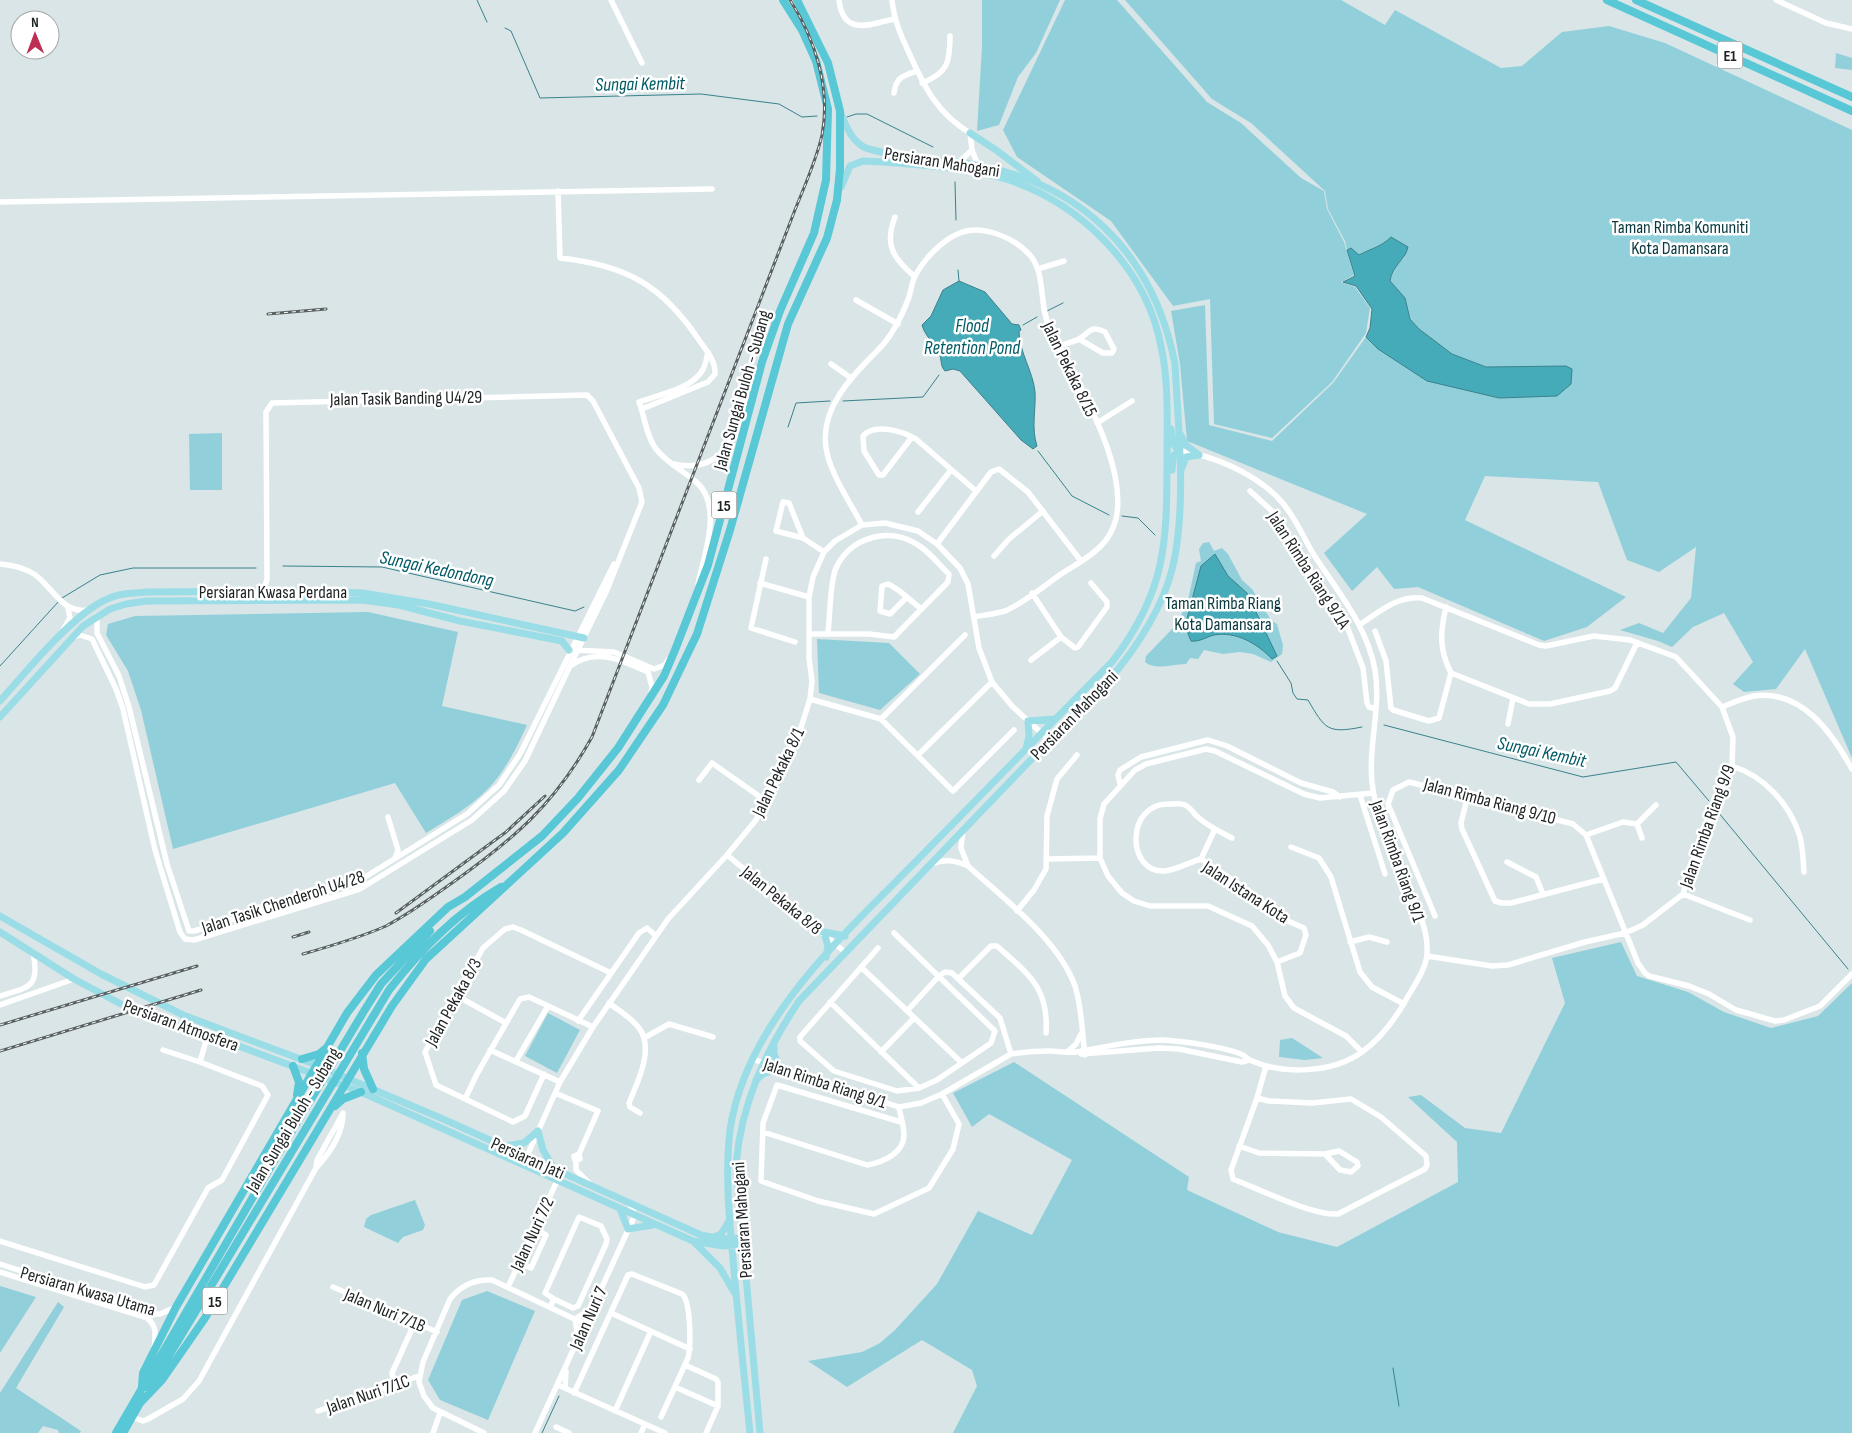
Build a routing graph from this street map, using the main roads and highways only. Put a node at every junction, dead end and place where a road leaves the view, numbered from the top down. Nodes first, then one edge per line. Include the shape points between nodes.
1 (783, 0) edge
2 (797, 0) edge
3 (1607, 0) edge
4 (1636, 0) edge
5 (1852, 97) edge
6 (840, 111) junction
7 (1852, 111) edge
8 (970, 134) road end
9 (1043, 186) junction
10 (837, 200) junction
11 (1167, 406) junction
12 (1178, 426) junction
13 (1179, 451) junction
14 (1179, 478) junction
15 (1167, 518) junction
16 (582, 637) road end
17 (573, 650) road end
18 (0, 701) edge
19 (0, 717) edge
20 (1056, 718) junction
21 (1025, 750) junction
22 (507, 883) junction
23 (465, 897) junction
24 (0, 916) edge
25 (0, 932) edge
26 (845, 936) junction
27 (826, 957) junction
28 (774, 1041) junction
29 (330, 1043) junction
30 (362, 1053) junction
31 (302, 1059) junction
32 (317, 1065) junction
33 (293, 1066) junction
34 (312, 1074) junction
35 (755, 1081) junction
36 (346, 1082) junction
37 (373, 1089) junction
38 (302, 1092) junction
39 (361, 1092) junction
40 (295, 1104) junction
41 (332, 1109) junction
42 (326, 1119) junction
43 (501, 1146) junction
44 (554, 1170) junction
45 (620, 1209) junction
46 (730, 1220) junction
47 (656, 1225) junction
48 (712, 1238) junction
49 (693, 1241) junction
50 (742, 1241) junction
51 (732, 1242) junction
52 (736, 1297) junction
53 (160, 1364) junction
54 (142, 1386) junction
55 (140, 1403) junction
56 (116, 1433) edge
57 (124, 1433) edge
58 (750, 1433) edge
59 (760, 1433) edge

1 - 23 highway, Jalan Sungai Buloh - Subang / 15 via 816,60 828,109 826,180 814,233 762,362 708,565 675,650 650,698 618,748 542,836
2 - 6 highway, Jalan Sungai Buloh - Subang / 15 via 828,63
3 - 7 highway, E1
4 - 5 highway, E1
6 - 9 main road, Persiaran Mahogani via 853,138 868,149 977,165
6 - 10 highway, Jalan Sungai Buloh - Subang / 15
8 - 9 main road
9 - 12 main road, Persiaran Mahogani via 1074,203 1107,228 1150,287 1171,342
10 - 11 main road, Persiaran Mahogani via 845,173 850,166 863,160 985,174 1027,187 1061,206 1101,236 1142,291 1155,324 1164,364
10 - 22 highway, Jalan Sungai Buloh - Subang / 15 via 826,238 788,324 709,599 682,669 619,770 563,833
11 - 13 main road via 1173,444
11 - 15 main road, Persiaran Mahogani
12 - 13 main road, Persiaran Mahogani
12 - 14 main road via 1183,442 1199,455 1184,460
13 - 14 main road, Persiaran Mahogani
13 - 15 main road via 1172,461 1171,506
14 - 28 main road, Persiaran Mahogani via 1175,557 1156,612 1137,645 1119,668 799,1001
15 - 20 main road, Persiaran Mahogani via 1159,572 1148,605 1129,640 1112,662
16 - 18 main road, Persiaran Kwasa Perdana via 398,598 318,591 124,594 106,599 59,636
17 - 19 main road, Persiaran Kwasa Perdana via 562,641 399,605 362,600 146,600 98,615 83,626
20 - 21 main road, Persiaran Mahogani
20 - 21 main road via 1028,721 1029,736
21 - 26 main road, Persiaran Mahogani
22 - 30 highway, Jalan Sungai Buloh - Subang / 15 via 489,904 426,959
22 - 53 highway, Jalan Sungai Buloh - Subang via 478,900 434,938 390,990
23 - 29 highway, Jalan Sungai Buloh - Subang / 15 via 448,907 376,975
23 - 53 highway, Jalan Sungai Buloh - Subang via 381,984 271,1166
24 - 31 main road, Persiaran Atmosfera via 101,974 183,1015
25 - 33 main road, Persiaran Atmosfera via 74,979 136,1012
26 - 27 main road, Persiaran Mahogani
26 - 27 main road via 822,933 828,946
27 - 46 main road, Persiaran Mahogani via 790,996 764,1035 737,1099 728,1168
28 - 35 main road, Persiaran Mahogani
28 - 35 main road via 774,1054 780,1068 763,1074
29 - 30 highway via 342,1056
29 - 31 highway via 319,1054
29 - 32 highway, Jalan Sungai Buloh - Subang / 15
30 - 36 highway, Jalan Sungai Buloh - Subang / 15
30 - 37 highway via 364,1069
31 - 32 main road, Persiaran Atmosfera
32 - 34 highway, Jalan Sungai Buloh - Subang / 15
32 - 36 main road, Persiaran Jati
33 - 34 main road, Persiaran Atmosfera
33 - 40 highway via 299,1082
34 - 36 main road, Persiaran Atmosfera
34 - 38 highway, Jalan Sungai Buloh - Subang / 15
35 - 50 main road, Persiaran Mahogani via 736,1165
36 - 37 main road, Persiaran Jati
36 - 39 main road, Persiaran Jati
36 - 41 highway, Jalan Sungai Buloh - Subang / 15
37 - 43 main road, Persiaran Jati
38 - 40 highway, Jalan Sungai Buloh - Subang / 15
38 - 42 highway via 318,1092 323,1097
39 - 41 highway, Jalan Sungai Buloh - Subang / 15
39 - 45 main road, Persiaran Jati
40 - 54 highway, Jalan Sungai Buloh - Subang / 15 via 176,1307 143,1373
41 - 42 highway, Jalan Sungai Buloh - Subang / 15
42 - 55 highway, Jalan Sungai Buloh - Subang / 15 via 205,1318 162,1380
43 - 44 main road, Persiaran Jati
43 - 44 main road via 519,1145 538,1131 543,1150
44 - 48 main road, Persiaran Jati
45 - 47 main road, Persiaran Jati
45 - 47 main road via 628,1229
46 - 48 main road via 724,1231
46 - 51 main road, Persiaran Mahogani
47 - 49 main road, Persiaran Jati
48 - 51 main road, Persiaran Jati
49 - 51 main road, Persiaran Jati
49 - 52 main road via 720,1268
50 - 51 main road, Persiaran Jati
50 - 59 main road, Persiaran Mahogani
51 - 52 main road, Persiaran Mahogani
52 - 58 main road, Persiaran Mahogani
53 - 54 highway, Jalan Sungai Buloh - Subang
53 - 55 highway, Jalan Sungai Buloh - Subang
54 - 56 highway, Jalan Sungai Buloh - Subang / 15
55 - 57 highway, Jalan Sungai Buloh - Subang / 15

